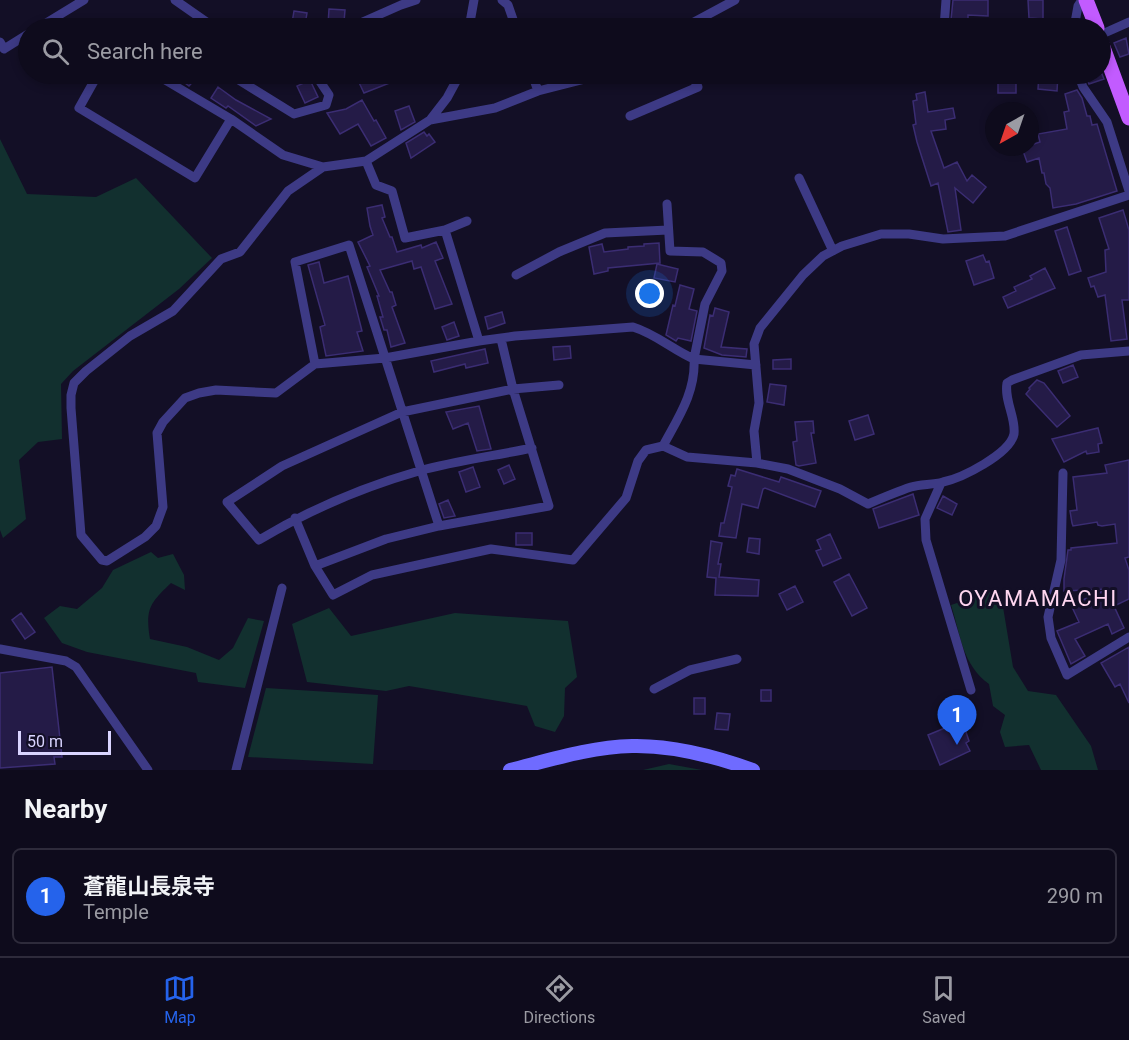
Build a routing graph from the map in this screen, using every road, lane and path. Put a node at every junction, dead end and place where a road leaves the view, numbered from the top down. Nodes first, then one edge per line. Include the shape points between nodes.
1 (84, 0) edge
2 (175, 0) edge
3 (416, 0) edge
4 (474, 0) edge
5 (502, 0) edge
6 (735, 0) edge
7 (946, 0) edge
8 (1084, 0) edge
9 (720, 4) edge
10 (54, 18) edge
11 (201, 18) edge
12 (372, 18) edge
13 (471, 18) edge
14 (513, 18) edge
15 (698, 18) edge
16 (945, 18) edge
17 (1076, 18) edge
18 (1092, 18) edge
19 (1129, 22) edge
20 (1111, 32) edge
21 (18, 40) edge
22 (0, 42) edge
23 (1111, 66) edge
24 (92, 84) edge
25 (172, 84) edge
26 (245, 84) edge
27 (322, 84) edge
28 (455, 84) edge
29 (535, 84) edge
30 (565, 84) edge
31 (696, 84) edge
32 (1082, 84) edge
33 (538, 91) junction
34 (630, 116) dead end
35 (1129, 118) edge
36 (231, 119) junction
37 (430, 120) junction
38 (366, 161) junction
39 (323, 167) junction
40 (799, 178) dead end
41 (1129, 193) edge
42 (667, 204) dead end
43 (467, 221) dead end
44 (445, 230) junction
45 (668, 230) junction
46 (833, 251) junction
47 (516, 275) dead end
48 (501, 339) junction
49 (479, 341) junction
50 (1129, 351) edge
51 (385, 358) junction
52 (694, 359) junction
53 (315, 364) junction
54 (756, 365) junction
55 (559, 385) dead end
56 (513, 389) junction
57 (402, 412) junction
58 (663, 446) junction
59 (531, 448) junction
60 (757, 463) junction
61 (420, 471) junction
62 (1063, 473) dead end
63 (941, 483) junction
64 (295, 518) junction
65 (439, 526) junction
66 (315, 566) junction
67 (282, 588) dead end
68 (1129, 637) edge
69 (0, 649) edge
70 (737, 659) dead end
71 (654, 689) dead end
72 (971, 690) dead end
73 (148, 770) edge
74 (236, 770) edge
75 (510, 770) edge
76 (753, 770) edge

1 - 10 street
2 - 11 street
3 - 12 street
4 - 13 street
5 - 14 street
6 - 9 street
7 - 16 street
8 - 17 street
8 - 18 main road
9 - 15 street
19 - 20 street
21 - 22 street via 4,49
23 - 35 main road
24 - 36 street via 79,108 195,178
25 - 36 street
26 - 27 street via 294,114 326,105 329,95
28 - 37 street
29 - 33 street
30 - 33 street
31 - 34 street via 698,87
32 - 41 street via 1107,122
33 - 37 street via 495,108
36 - 39 street via 282,155
37 - 38 street
38 - 39 street
38 - 44 street via 376,184 392,191 405,238
39 - 53 street via 288,191 240,252 221,259 173,311 130,336 74,383 71,408 81,535 107,561 156,526 163,507 157,433 185,399 216,390 276,393
40 - 46 street
41 - 46 street via 1005,236 942,239 881,234
42 - 45 street
43 - 44 street
44 - 49 street
45 - 47 street via 604,233
45 - 52 street via 670,250 703,252 721,263 722,271 705,304
46 - 54 street via 803,275 760,328 754,344
48 - 49 street
48 - 52 street via 633,327 649,332
48 - 56 street
49 - 51 street
50 - 63 street via 1070,358 1007,383 1014,435 1008,446 966,474
51 - 53 street
51 - 53 street via 349,245 295,262
51 - 57 street
52 - 54 street
52 - 58 street via 689,398
54 - 60 street
55 - 56 street
56 - 57 street
56 - 59 street
57 - 61 street
57 - 64 street via 282,466 227,502 259,540
58 - 60 street via 687,457
58 - 66 street via 646,450 638,461 626,498 573,560 491,549 372,575 333,595
59 - 61 street
59 - 65 street via 549,506
60 - 63 street via 788,469 867,504 914,486
61 - 64 street via 357,491
61 - 65 street
62 - 68 street via 1061,560 1048,617 1050,638 1067,675
63 - 72 street via 925,519 926,540
64 - 66 street
65 - 66 street via 386,539
67 - 74 street
69 - 73 street via 66,661 76,667
70 - 71 street via 690,670
75 - 76 main road via 630,746 689,751

